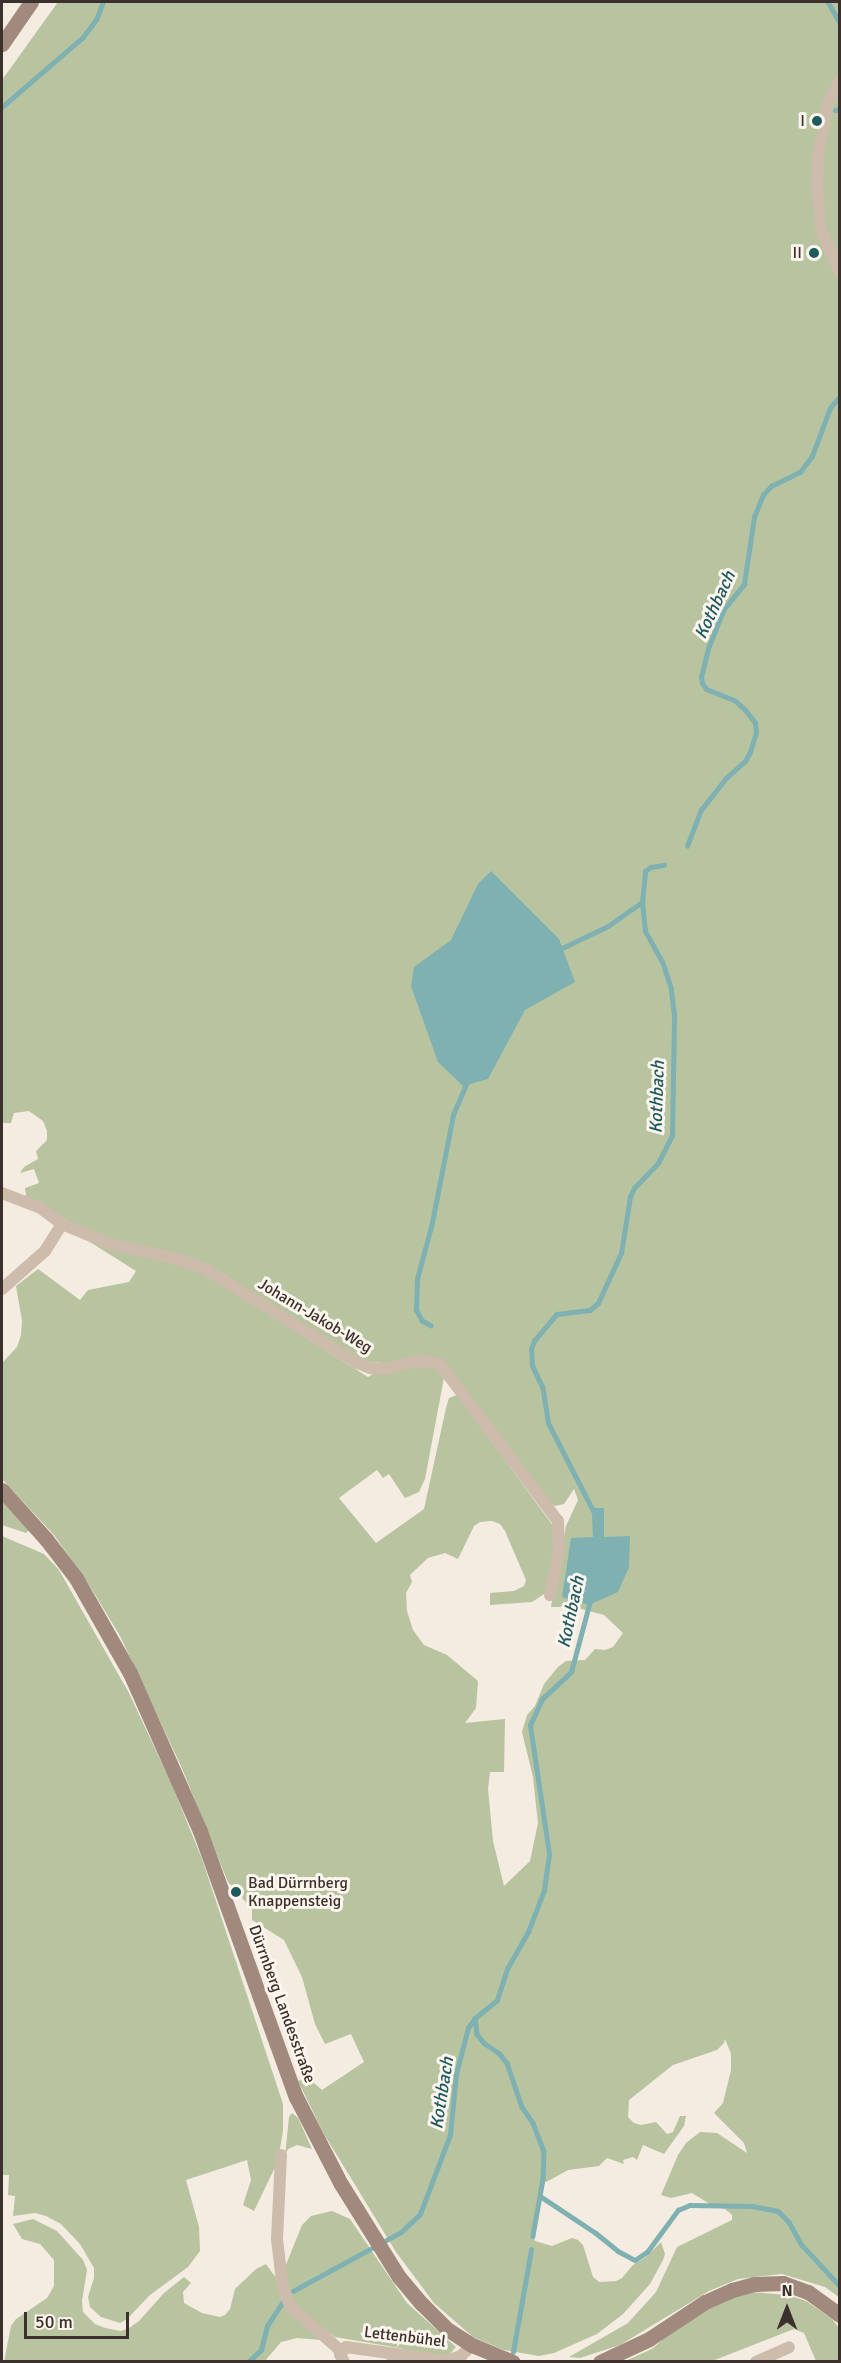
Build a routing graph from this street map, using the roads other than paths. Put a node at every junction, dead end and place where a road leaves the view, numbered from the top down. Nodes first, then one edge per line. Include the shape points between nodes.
1 (31, 2) edge
2 (2, 44) edge
3 (840, 81) edge
4 (840, 272) edge
5 (2, 1193) edge
6 (62, 1224) junction
7 (2, 1289) edge
8 (2, 1490) edge
9 (550, 1595) dead end
10 (281, 2155) dead end
11 (840, 2314) edge
12 (472, 2345) junction
13 (789, 2347) dead end
14 (342, 2356) edge
15 (513, 2361) edge
16 (600, 2361) edge
17 (756, 2361) edge

1 - 2 main road
3 - 4 street via 826,109 818,157 820,222
5 - 6 street, Johann-Jakob-Weg via 39,1207
6 - 7 street via 45,1251
6 - 9 street, Johann-Jakob-Weg via 110,1244 206,1269 370,1368 386,1369 419,1361 440,1364 558,1521 559,1549
8 - 12 main road, Dürrnberg Landesstraße via 76,1578 130,1673 200,1831 296,2097 341,2184 399,2277 447,2329
10 - 14 street via 277,2239 283,2289 291,2307
11 - 16 main road via 808,2292 783,2283 754,2284 705,2302 649,2339
12 - 14 street, Lettenbühel via 461,2356 446,2361 353,2347 346,2347
12 - 15 main road, Dürrnberg Landesstraße
13 - 17 street

